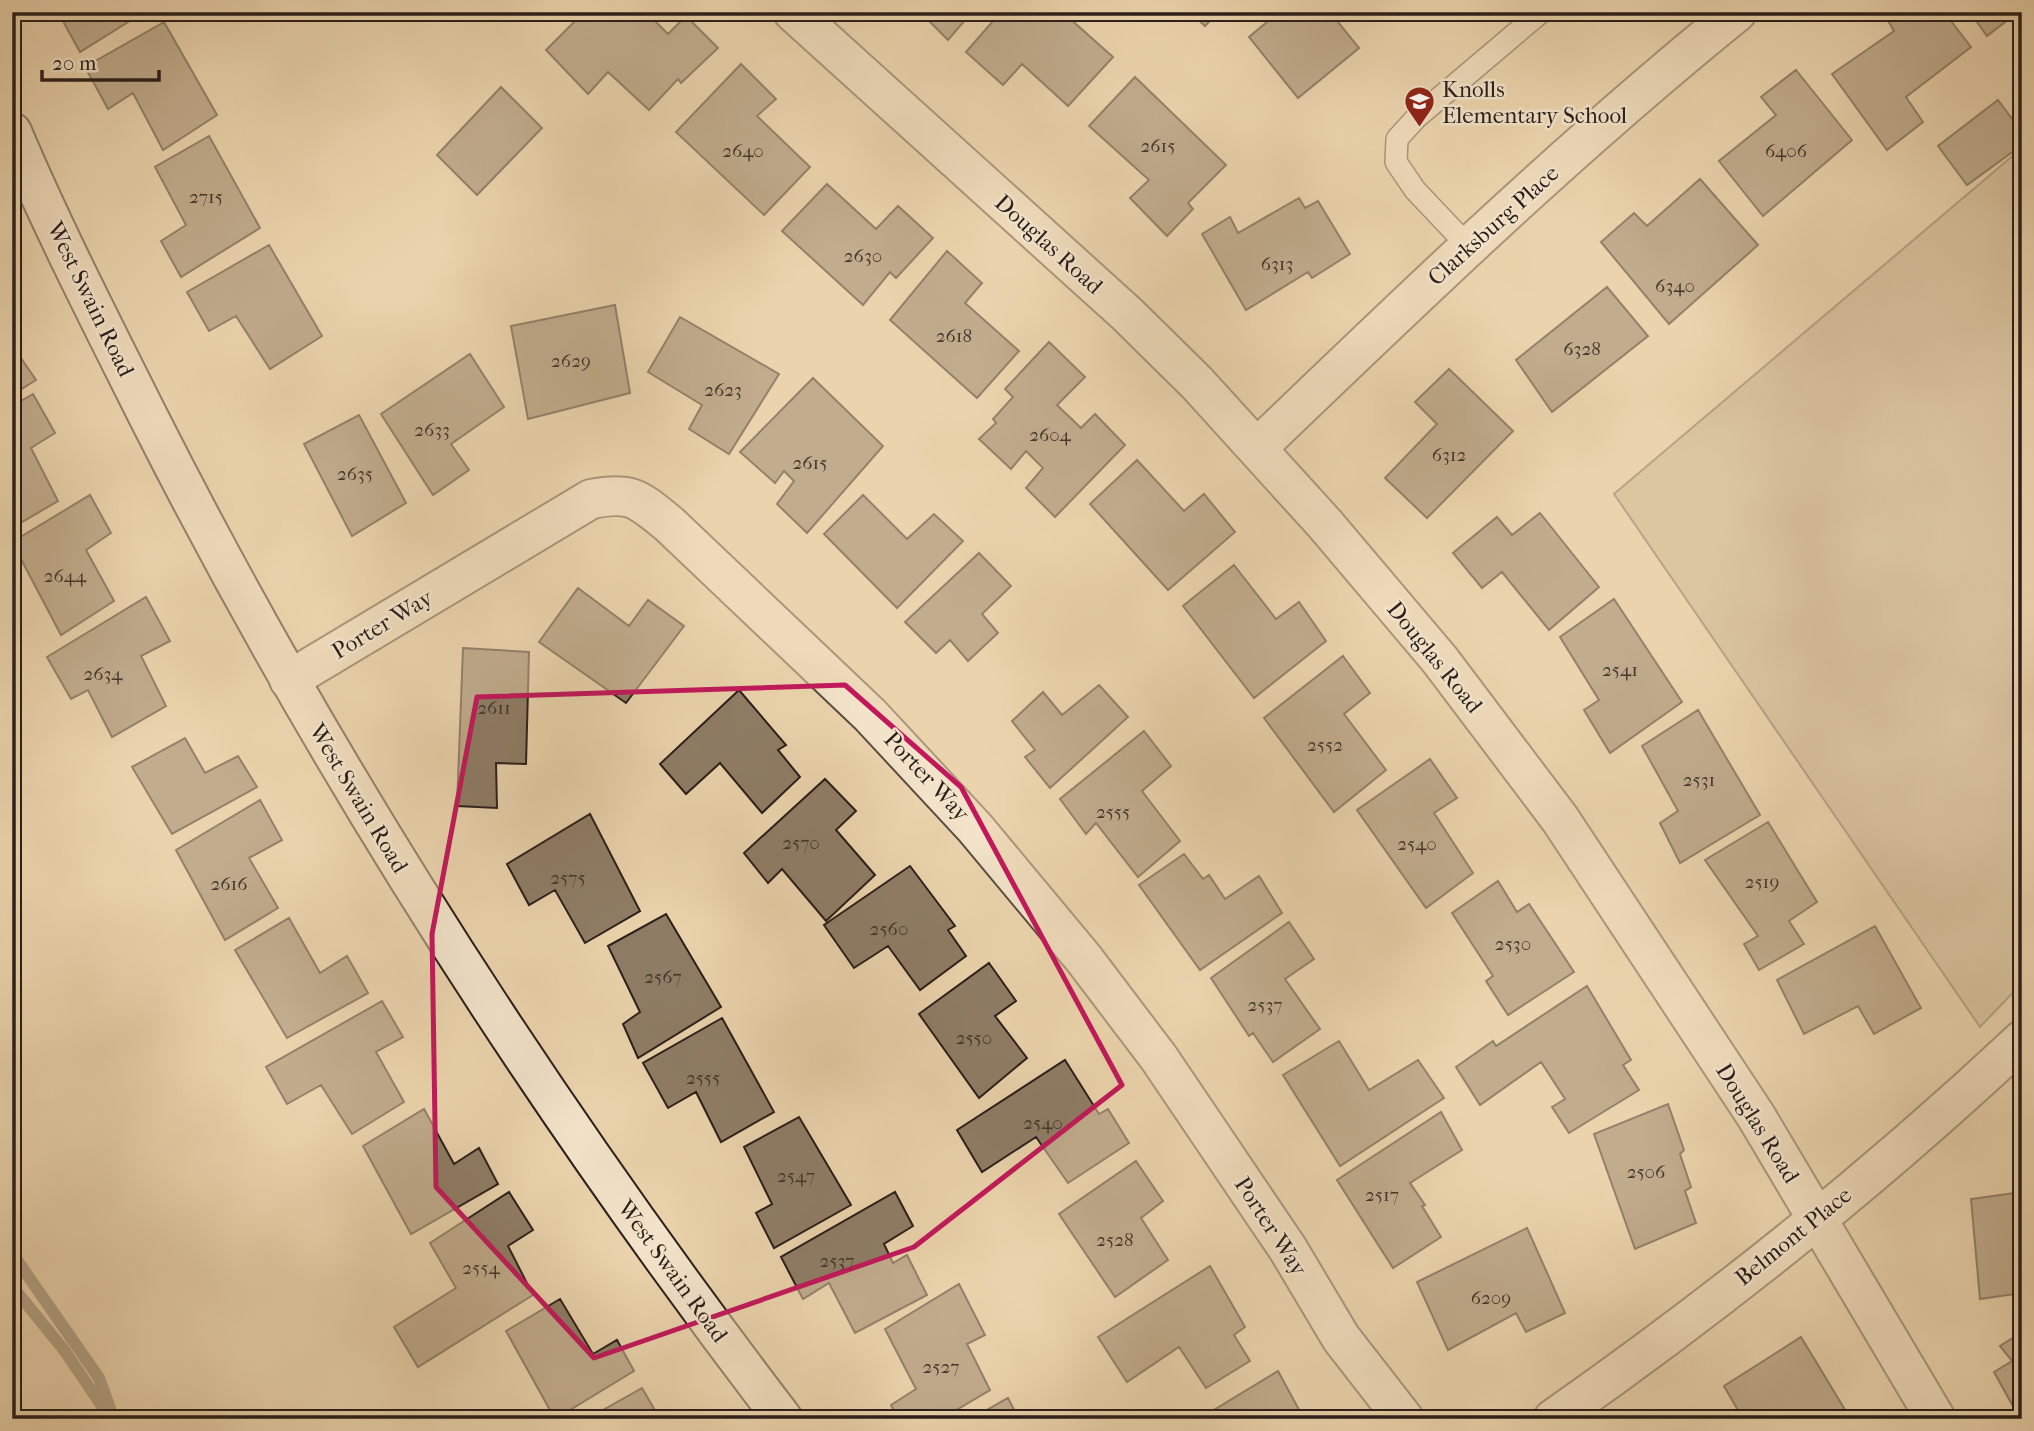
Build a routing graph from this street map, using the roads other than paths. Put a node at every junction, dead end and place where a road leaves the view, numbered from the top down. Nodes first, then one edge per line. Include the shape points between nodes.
1 (793, 12) edge
2 (1541, 12) edge
3 (1737, 12) edge
4 (12, 132) edge
5 (1468, 246) junction
6 (1257, 448) junction
7 (289, 680) junction
8 (2022, 1040) edge
9 (1816, 1217) junction
10 (783, 1419) edge
11 (1404, 1419) edge
12 (1553, 1419) edge
13 (1936, 1419) edge

1 - 6 street, Douglas Road via 1127,314
2 - 5 lane via 1416,117 1397,139 1396,162 1415,190
3 - 5 street, Clarksburg Place
4 - 7 street, West Swain Road via 192,504
5 - 6 street, Clarksburg Place
6 - 9 street, Douglas Road via 1440,660 1560,819 1756,1116
7 - 10 street, West Swain Road via 419,898 550,1101
7 - 11 street, Porter Way via 591,499 617,494 637,498 870,715 975,828 1076,948 1159,1058 1288,1249 1341,1338
8 - 9 street, Belmont Place
9 - 12 street, Belmont Place via 1695,1316
9 - 13 street, Douglas Road

